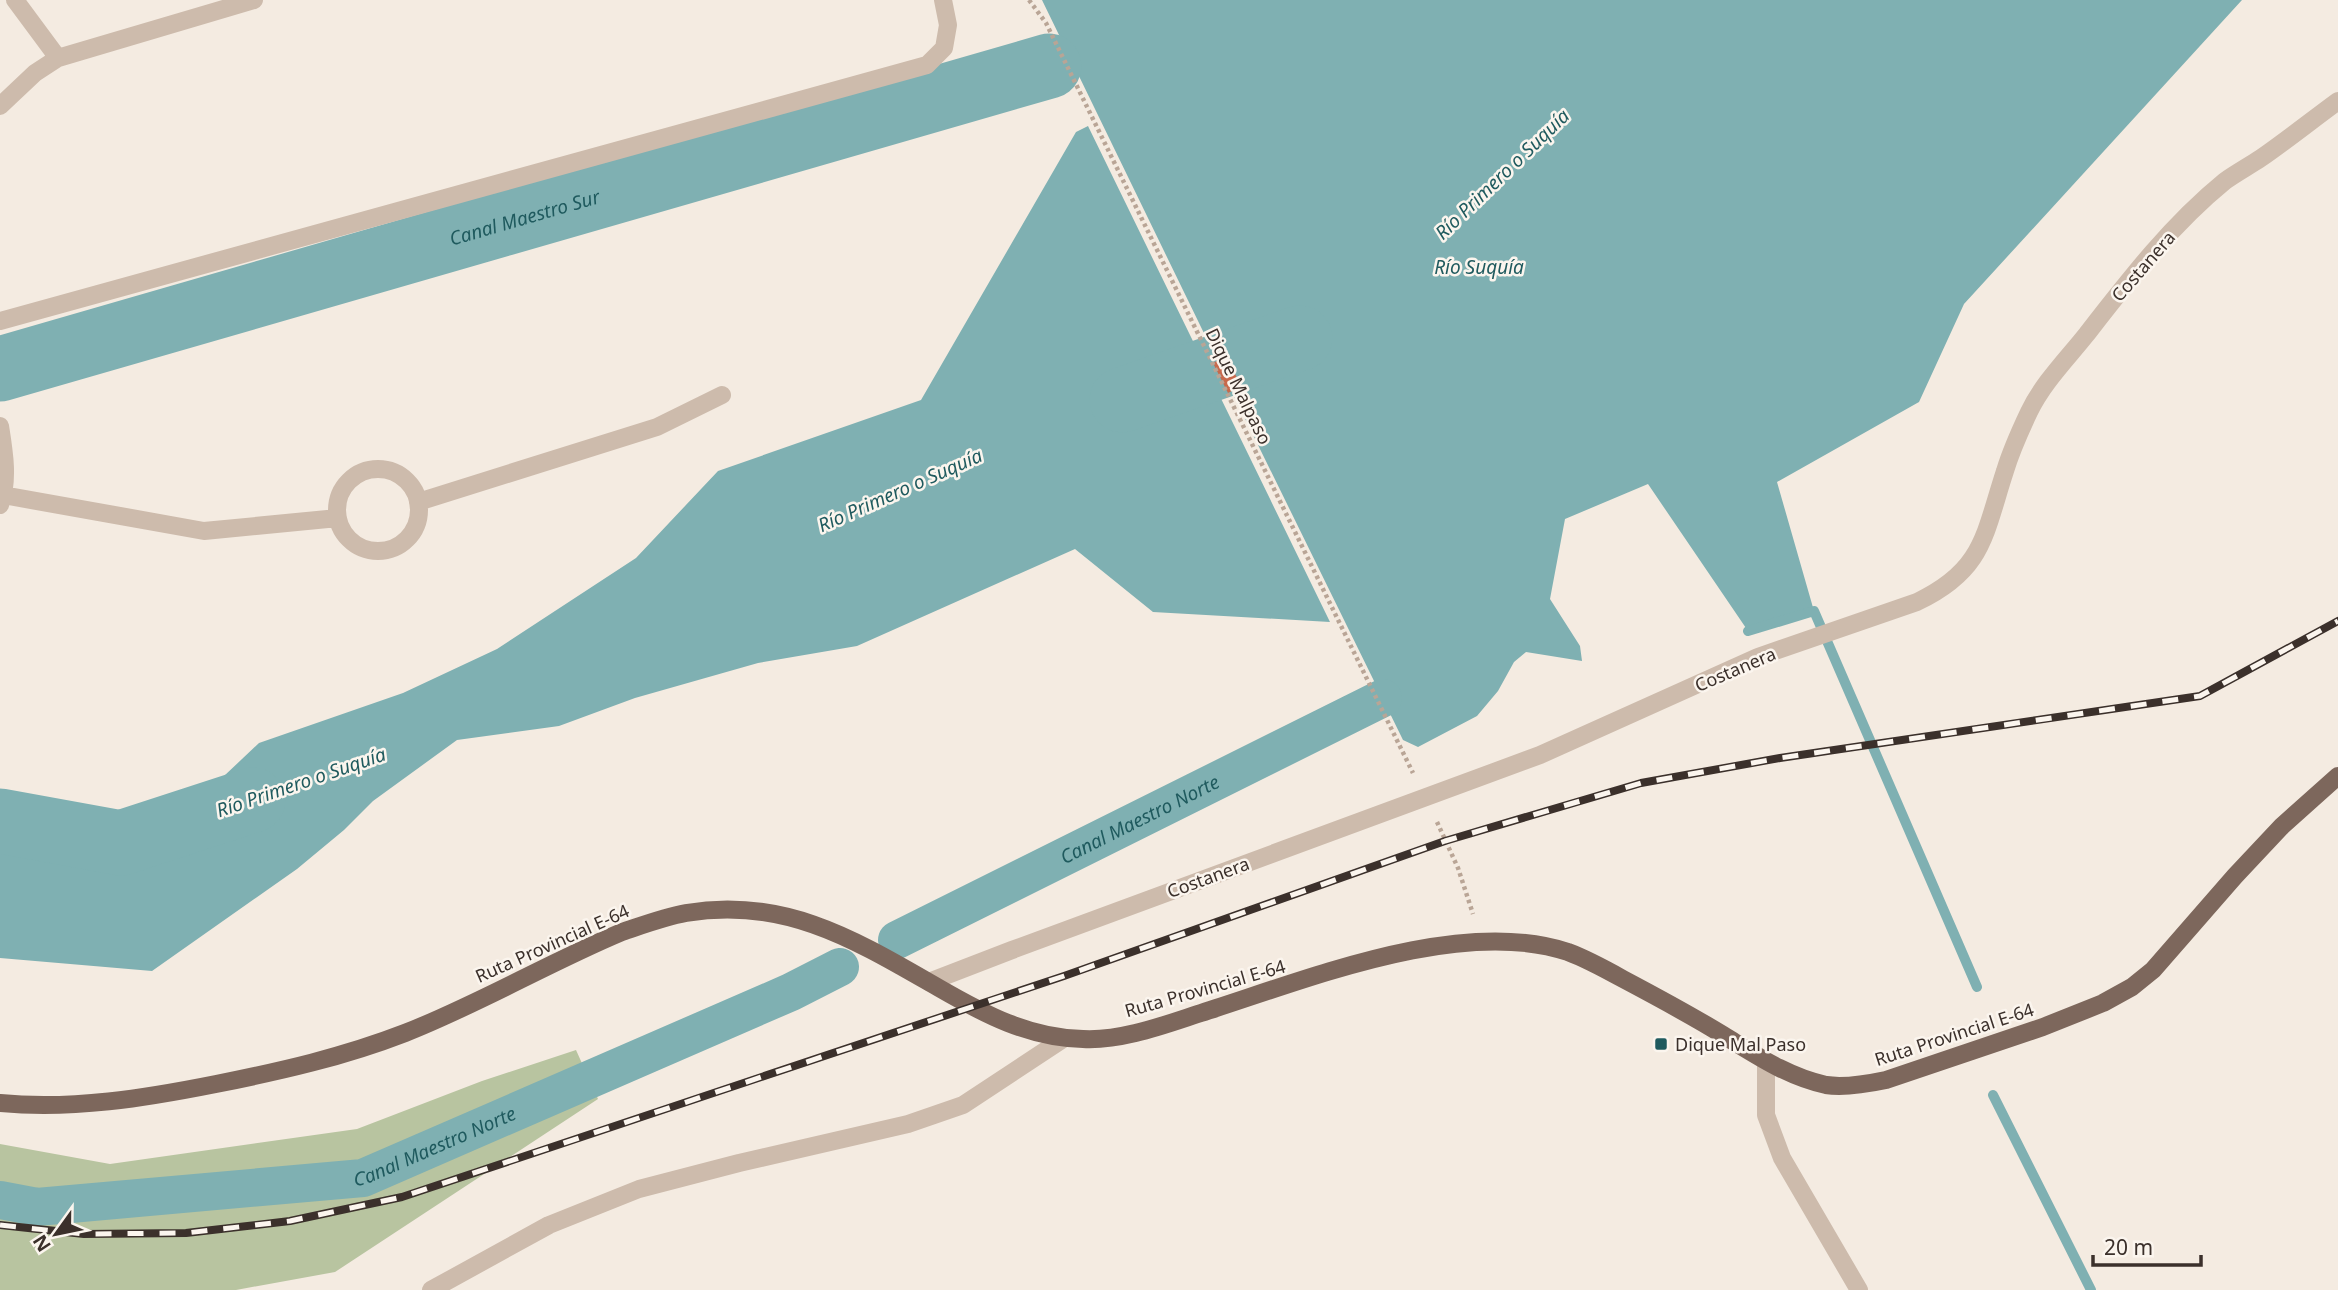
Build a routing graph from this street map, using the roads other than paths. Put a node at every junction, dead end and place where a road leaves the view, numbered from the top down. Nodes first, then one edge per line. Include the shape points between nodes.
1 (15, 0) edge
2 (254, 0) edge
3 (943, 0) edge
4 (58, 58) junction
5 (2338, 101) edge
6 (0, 106) edge
7 (0, 321) edge
8 (722, 395) dead end
9 (0, 426) edge
10 (2, 500) edge
11 (418, 502) junction
12 (338, 518) junction
13 (2338, 776) edge
14 (929, 982) junction
15 (1063, 1039) junction
16 (1766, 1061) junction
17 (0, 1103) edge
18 (432, 1290) edge
19 (1859, 1290) edge

1 - 4 street
2 - 4 street
3 - 7 street via 948,25 944,48 927,65
4 - 6 street
5 - 14 street, Costanera via 2227,180 2187,215 2120,291 2049,380 2004,472 1982,544 1968,566 1938,592 1758,657 1539,755
8 - 11 street via 657,427
9 - 10 street via 5,453
10 - 12 street via 204,531
11 - 12 street via 404,478 377,469 351,479 342,490
11 - 12 street via 416,527 399,546 386,550 374,551 350,540
13 - 16 main road, Ruta Provincial E-64 via 2254,856 2154,971 2103,1003 1868,1084 1829,1085 1800,1078
14 - 15 main road, Ruta Provincial E-64 via 972,1008 1019,1028
14 - 17 main road, Ruta Provincial E-64 via 850,939 786,915 719,909 685,913 622,932 408,1032 324,1060 162,1095 64,1105
15 - 16 main road, Ruta Provincial E-64 via 1089,1040 1147,1029 1399,954 1508,941 1568,952 1656,996
15 - 18 street via 963,1105 908,1124 639,1189 549,1225
16 - 19 street via 1766,1115 1782,1158

